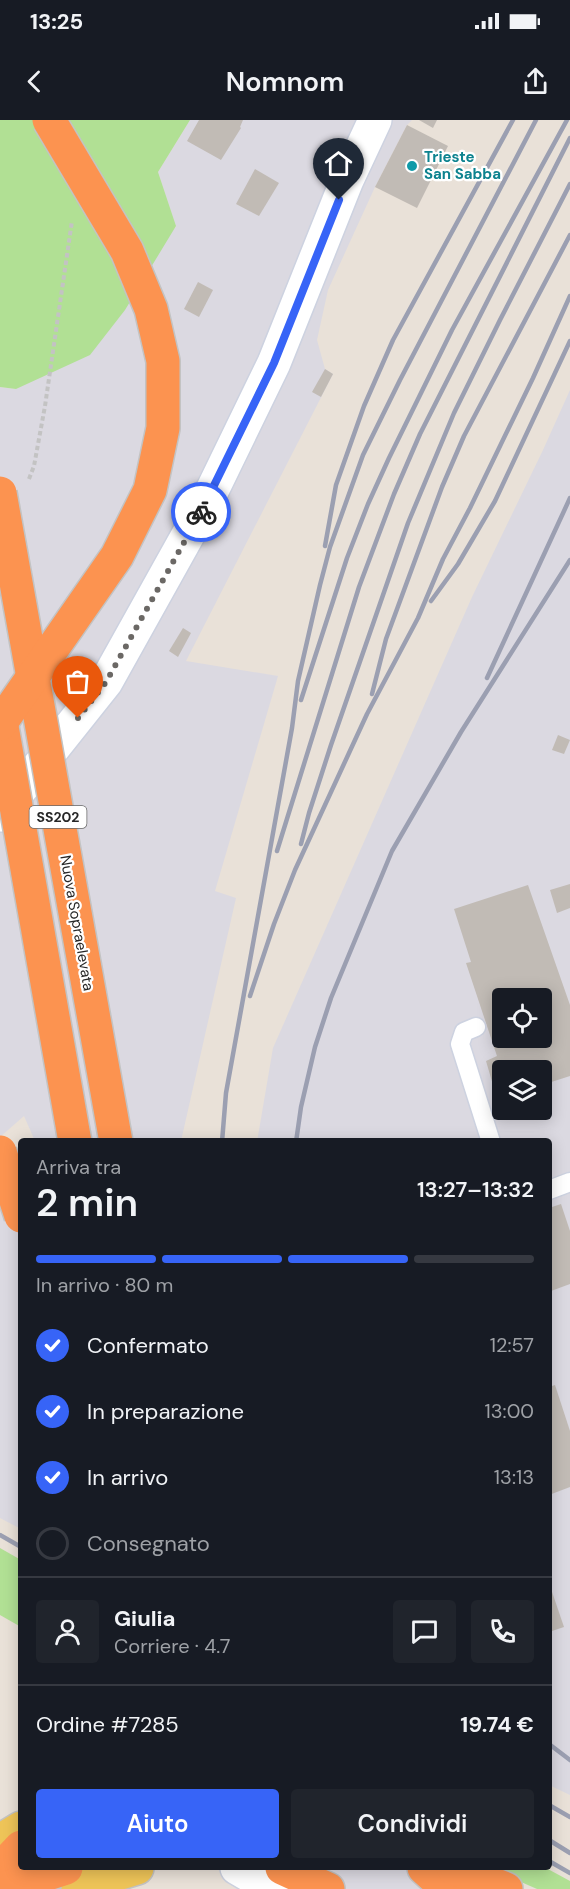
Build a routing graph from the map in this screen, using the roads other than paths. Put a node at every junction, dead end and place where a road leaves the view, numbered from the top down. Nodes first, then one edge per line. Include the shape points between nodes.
1 (49, 120) edge
2 (375, 120) edge
3 (13, 490) edge
4 (0, 715) edge
5 (0, 724) edge
6 (35, 773) junction
7 (0, 778) edge
8 (0, 815) edge
9 (476, 1028) dead end
10 (74, 1138) edge
11 (115, 1138) edge
12 (490, 1138) edge
13 (0, 1152) edge
14 (570, 1182) edge
15 (552, 1189) edge
16 (18, 1207) edge
17 (18, 1830) edge
18 (0, 1842) edge
19 (18, 1850) edge
20 (0, 1869) edge
21 (60, 1870) edge
22 (130, 1870) edge
23 (240, 1870) edge
24 (286, 1870) edge
25 (426, 1870) edge
26 (458, 1870) edge
27 (483, 1870) edge
28 (2, 1889) edge
29 (78, 1889) edge
30 (273, 1889) edge
31 (328, 1889) edge
32 (447, 1889) edge
33 (506, 1889) edge

1 - 5 highway, bridge via 127,251 151,309 163,361 163,428 150,490 117,556
2 - 6 street via 274,363 208,499 106,682
3 - 11 highway, Nuova Sopraelevata / SS202, bridge
4 - 10 highway, SS202, bridge
6 - 7 lane
6 - 8 street
9 - 12 lane via 464,1032 460,1044
13 - 16 highway, bridge
14 - 15 lane
17 - 18 main road
19 - 20 highway
21 - 28 highway
22 - 29 main road
23 - 30 street
24 - 31 highway
25 - 32 highway
26 - 33 highway
27 - 33 highway

